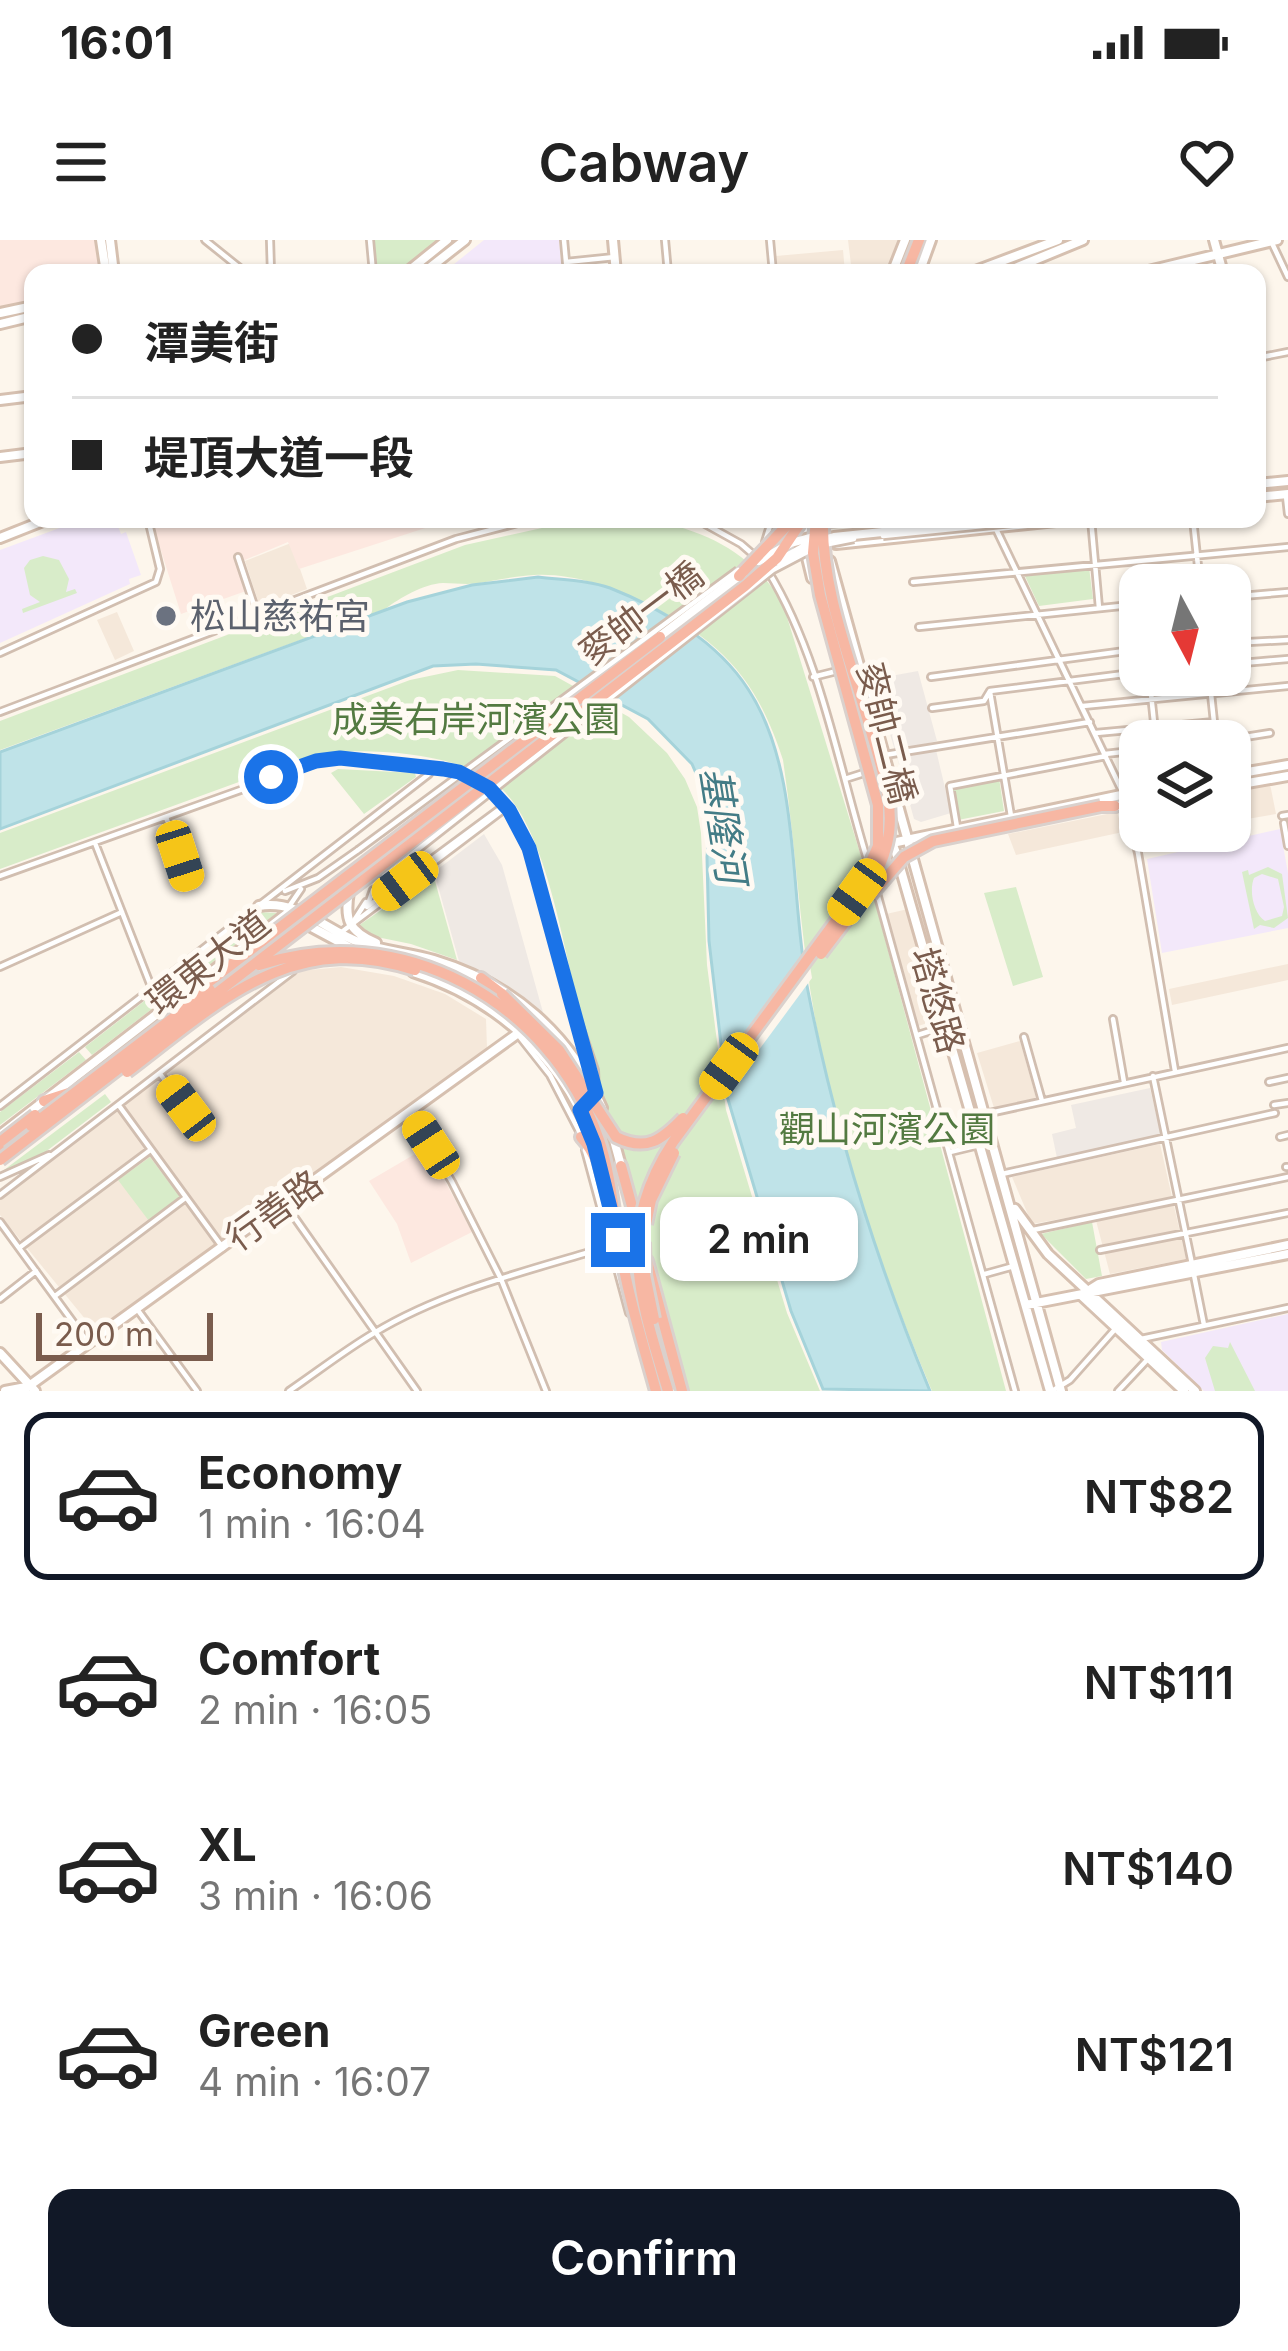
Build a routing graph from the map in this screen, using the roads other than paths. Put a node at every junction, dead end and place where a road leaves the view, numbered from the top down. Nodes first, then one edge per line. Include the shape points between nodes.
1 (205, 240) edge
2 (447, 240) edge
3 (465, 240) edge
4 (564, 240) edge
5 (613, 240) edge
6 (1058, 240) edge
7 (1083, 240) edge
8 (1214, 240) edge
9 (1274, 241) edge
10 (1219, 255) junction
11 (614, 257) junction
12 (566, 262) joint
13 (235, 264) edge
14 (417, 264) edge
15 (434, 264) edge
16 (615, 264) edge
17 (994, 264) edge
18 (1025, 264) edge
19 (1180, 264) edge
20 (1221, 264) edge
21 (1288, 277) edge
22 (1287, 494) edge
23 (1288, 514) edge
24 (150, 528) edge
25 (496, 528) edge
26 (714, 528) edge
27 (769, 528) edge
28 (783, 528) edge
29 (802, 528) edge
30 (807, 528) edge
31 (811, 528) edge
32 (813, 528) edge
33 (813, 528) edge
34 (815, 528) edge
35 (902, 528) edge
36 (923, 528) edge
37 (962, 528) edge
38 (1010, 528) edge
39 (1092, 528) edge
40 (1193, 528) edge
41 (996, 530) junction
42 (803, 541) junction
43 (824, 544) junction
44 (1288, 547) edge
45 (1196, 554) junction
46 (755, 556) junction
47 (238, 557) dead end
48 (1197, 564) edge
49 (1096, 566) junction
50 (1017, 572) junction
51 (742, 581) junction
52 (913, 582) dead end
53 (1288, 592) edge
54 (1251, 595) edge
55 (1119, 606) edge
56 (1099, 608) junction
57 (257, 614) junction
58 (1038, 616) junction
59 (919, 627) dead end
60 (1288, 640) edge
61 (1251, 642) edge
62 (1119, 652) edge
63 (0, 653) edge
64 (1288, 659) edge
65 (1061, 662) junction
66 (1251, 662) edge
67 (837, 671) junction
68 (1119, 675) edge
69 (813, 677) junction
70 (931, 677) dead end
71 (1071, 682) junction
72 (1288, 686) edge
73 (1251, 690) edge
74 (990, 691) junction
75 (1151, 696) edge
76 (1187, 696) edge
77 (1151, 699) junction
78 (1083, 706) junction
79 (932, 708) dead end
80 (0, 712) edge
81 (1153, 720) edge
82 (1090, 722) junction
83 (1119, 731) edge
84 (1096, 733) junction
85 (1270, 733) dead end
86 (997, 736) junction
87 (1251, 736) edge
88 (1119, 753) edge
89 (884, 755) junction
90 (1106, 755) junction
91 (1288, 764) edge
92 (431, 768) junction
93 (1251, 771) edge
94 (867, 772) junction
95 (1003, 775) junction
96 (1288, 776) edge
97 (845, 779) junction
98 (1251, 782) edge
99 (446, 800) junction
100 (1117, 803) junction
101 (506, 806) junction
102 (452, 812) junction
103 (1011, 816) junction
104 (166, 817) junction
105 (1284, 818) edge
106 (882, 825) junction
107 (957, 826) junction
108 (419, 829) junction
109 (941, 830) junction
110 (859, 832) junction
111 (94, 842) junction
112 (909, 843) junction
113 (944, 844) junction
114 (893, 846) junction
115 (1288, 846) edge
116 (381, 872) junction
117 (0, 876) edge
118 (188, 882) dead end
119 (306, 885) junction
120 (373, 890) junction
121 (349, 892) junction
122 (278, 893) junction
123 (259, 906) junction
124 (290, 909) junction
125 (122, 912) junction
126 (851, 913) junction
127 (310, 922) junction
128 (341, 933) junction
129 (299, 965) junction
130 (394, 966) junction
131 (0, 967) edge
132 (481, 978) junction
133 (152, 988) junction
134 (458, 990) junction
135 (1114, 1019) dead end
136 (959, 1022) junction
137 (945, 1026) junction
138 (518, 1034) junction
139 (916, 1035) junction
140 (1024, 1037) dead end
141 (133, 1048) junction
142 (1288, 1048) edge
143 (127, 1066) junction
144 (1175, 1071) junction
145 (160, 1073) junction
146 (550, 1075) junction
147 (1153, 1076) junction
148 (1288, 1078) edge
149 (1124, 1082) junction
150 (1269, 1082) dead end
151 (92, 1089) junction
152 (78, 1090) junction
153 (596, 1093) junction
154 (704, 1100) junction
155 (44, 1101) junction
156 (1042, 1101) junction
157 (1288, 1103) edge
158 (119, 1105) junction
159 (0, 1106) edge
160 (186, 1108) dead end
161 (580, 1110) junction
162 (410, 1112) junction
163 (984, 1114) junction
164 (971, 1118) junction
165 (1166, 1136) junction
166 (581, 1137) junction
167 (2, 1141) edge
168 (979, 1145) junction
169 (150, 1150) junction
170 (949, 1153) junction
171 (55, 1154) junction
172 (0, 1161) edge
173 (621, 1166) joint
174 (601, 1170) junction
175 (1002, 1174) junction
176 (0, 1177) edge
177 (1288, 1177) edge
178 (1005, 1186) junction
179 (0, 1195) edge
180 (185, 1198) junction
181 (1179, 1200) junction
182 (284, 1203) junction
183 (1288, 1213) edge
184 (0, 1222) edge
185 (1028, 1232) junction
186 (1186, 1232) junction
187 (610, 1246) junction
188 (19, 1248) junction
189 (223, 1248) junction
190 (1288, 1249) edge
191 (1100, 1250) dead end
192 (1014, 1266) junction
193 (1193, 1268) junction
194 (36, 1271) junction
195 (982, 1275) junction
196 (501, 1279) junction
197 (1084, 1293) junction
198 (55, 1297) junction
199 (0, 1299) edge
200 (1039, 1302) junction
201 (1026, 1305) junction
202 (1288, 1308) edge
203 (137, 1310) junction
204 (1204, 1325) junction
205 (1117, 1328) junction
206 (374, 1333) junction
207 (1138, 1342) junction
208 (89, 1344) junction
209 (0, 1353) edge
210 (1149, 1353) junction
211 (17, 1388) edge
212 (1056, 1390) edge
213 (1179, 1390) edge
214 (197, 1391) edge
215 (289, 1391) edge
216 (417, 1391) edge
217 (546, 1391) edge
218 (665, 1391) edge
219 (1015, 1391) edge
220 (1118, 1391) edge
221 (1195, 1391) edge

1 - 13 street
2 - 14 main road
3 - 15 main road
4 - 12 street
5 - 11 main road
6 - 17 main road
7 - 18 main road
8 - 10 main road
9 - 10 main road
9 - 21 street
10 - 19 main road
10 - 20 main road
11 - 12 street
11 - 16 main road
22 - 23 street
24 - 63 street via 156,582
25 - 57 street
26 - 46 street
27 - 46 street
28 - 42 main road
29 - 51 highway, bridge
30 - 42 main road, 塔悠路
31 - 106 highway, 麥帥二橋, bridge via 820,595
32 - 126 highway, 麥帥二橋, bridge via 890,816 882,861
33 - 119 street, bridge via 780,539
34 - 43 main road
35 - 124 main road, 麥帥一橋, bridge via 776,549 370,859
36 - 116 main road, 麥帥一橋, bridge via 796,550
37 - 116 street, bridge via 851,539 773,570
38 - 41 main road
39 - 49 street
40 - 45 street
41 - 43 main road
41 - 50 street
42 - 43 main road
42 - 67 main road, 塔悠路
42 - 106 highway, bridge via 817,563 881,791
43 - 89 main road, 塔悠路
44 - 45 street
45 - 48 street
45 - 49 street
46 - 69 street via 783,594
47 - 57 street
49 - 50 street
49 - 56 street
50 - 52 street
50 - 58 street
51 - 99 highway, 麥帥一橋, bridge
51 - 102 highway, 麥帥一橋, bridge
53 - 54 street
55 - 56 street
56 - 58 street
57 - 80 street
58 - 59 street
58 - 65 street
60 - 61 street
62 - 65 street
64 - 66 street
65 - 70 street
65 - 71 street
67 - 69 street
67 - 94 main road, 塔悠路
68 - 71 street
69 - 97 street
71 - 74 street
71 - 78 street
72 - 73 street
74 - 79 street via 984,700
74 - 86 street
75 - 77 street
76 - 77 street
77 - 78 street
77 - 81 street
78 - 82 street
82 - 84 street
82 - 86 street
83 - 84 street
84 - 90 street
85 - 87 street
86 - 89 street
86 - 95 street
88 - 90 street
89 - 112 main road, 塔悠路
90 - 95 street
90 - 100 street
91 - 93 main road
92 - 101 street via 475,779
92 - 104 street via 330,758
92 - 122 street
94 - 97 street
94 - 106 main road, 塔悠路
95 - 103 street
95 - 107 street via 950,786
96 - 98 main road
97 - 110 street
99 - 108 highway, bridge
99 - 167 highway, 環東大道, bridge
100 - 103 main road
100 - 113 main road
100 - 126 highway, bridge via 918,848
100 - 144 street
101 - 120 street via 367,907
101 - 128 street
101 - 153 street via 534,865
102 - 108 highway, bridge
102 - 151 highway, 環東大道, bridge
103 - 107 main road
104 - 111 street
104 - 118 street
105 - 115 street
106 - 110 street
106 - 114 main road, 塔悠路
106 - 154 highway, 麥帥二橋, bridge via 857,892
107 - 109 main road
108 - 141 highway, bridge
109 - 112 main road
109 - 113 main road
110 - 139 street
111 - 117 street
111 - 125 street
112 - 113 main road
112 - 114 main road
112 - 136 main road, 塔悠路
114 - 137 main road, 塔悠路
116 - 120 street
116 - 121 main road, 麥帥一橋
119 - 122 street
119 - 124 street
120 - 128 street
121 - 127 main road, 麥帥一橋
121 - 128 main road
122 - 123 street
123 - 124 main road
123 - 133 street
124 - 127 main road
124 - 155 main road, 麥帥一橋
125 - 131 street
125 - 133 street
126 - 218 highway, 麥帥二橋, bridge via 672,1156 651,1199 645,1275
127 - 128 main road
127 - 143 main road, 麥帥一橋
128 - 129 street
128 - 130 main road
128 - 132 main road
129 - 130 main road via 329,959
129 - 145 street
130 - 134 main road
132 - 153 main road via 553,1031
132 - 154 highway, bridge via 559,1050 616,1137 656,1142
133 - 159 street
134 - 138 street
134 - 161 main road via 532,1043
135 - 149 street
136 - 137 street
136 - 163 main road, 塔悠路
137 - 139 street
137 - 164 main road, 塔悠路
138 - 146 street
138 - 162 main road, 行善路
139 - 170 street
140 - 156 street
141 - 143 highway
141 - 152 highway
142 - 144 street
143 - 172 main road, 麥帥一橋
144 - 147 street
145 - 158 street
145 - 160 street
146 - 161 main road
146 - 166 street
147 - 149 street
147 - 165 street
148 - 150 street
149 - 156 street
151 - 172 highway, 環東大道, bridge
151 - 218 highway, bridge via 234,991 286,966 381,961 459,986 531,1041 580,1108 600,1161 614,1246
152 - 155 highway
152 - 167 highway
153 - 161 main road
153 - 173 main road
154 - 218 highway, 麥帥二橋, bridge via 649,1183 637,1233 639,1286
155 - 167 main road, 麥帥一橋
156 - 163 street
157 - 165 street
158 - 169 street
158 - 171 street
161 - 174 main road
162 - 182 main road, 行善路
162 - 196 street
163 - 164 street
163 - 175 main road, 塔悠路
164 - 168 main road, 塔悠路
165 - 175 street
165 - 181 street
166 - 174 highway
166 - 187 street
167 - 218 highway, bridge via 197,998 262,964 339,950 430,967 513,1016 584,1103 605,1160 630,1294
168 - 170 street
168 - 192 main road, 塔悠路
169 - 180 street
169 - 188 street
170 - 195 street
171 - 176 street
171 - 179 street
173 - 218 highway
174 - 218 highway
175 - 178 main road, 塔悠路
177 - 181 street
178 - 185 main road
178 - 200 main road, 塔悠路
180 - 189 street
180 - 198 street
181 - 185 street
181 - 186 street
182 - 189 main road, 行善路
182 - 206 street
183 - 186 street
184 - 188 street
185 - 197 main road
186 - 191 street
186 - 193 street
187 - 196 street
187 - 218 street
188 - 194 street
189 - 203 main road, 行善路
190 - 193 main road
192 - 195 street
192 - 201 main road, 塔悠路
193 - 197 main road
193 - 204 street
194 - 198 street
194 - 199 street
195 - 219 street
196 - 206 street
196 - 217 street
197 - 200 main road
197 - 205 main road
197 - 207 main road
198 - 208 street
200 - 201 main road
200 - 212 main road, 塔悠路
201 - 212 main road, 塔悠路
202 - 204 street
203 - 208 main road, 行善路
203 - 214 street
204 - 207 street
205 - 207 main road
205 - 212 street
206 - 215 street
206 - 216 street
207 - 210 main road
208 - 211 main road, 行善路
209 - 211 main road
210 - 213 main road
210 - 220 street
210 - 221 main road

